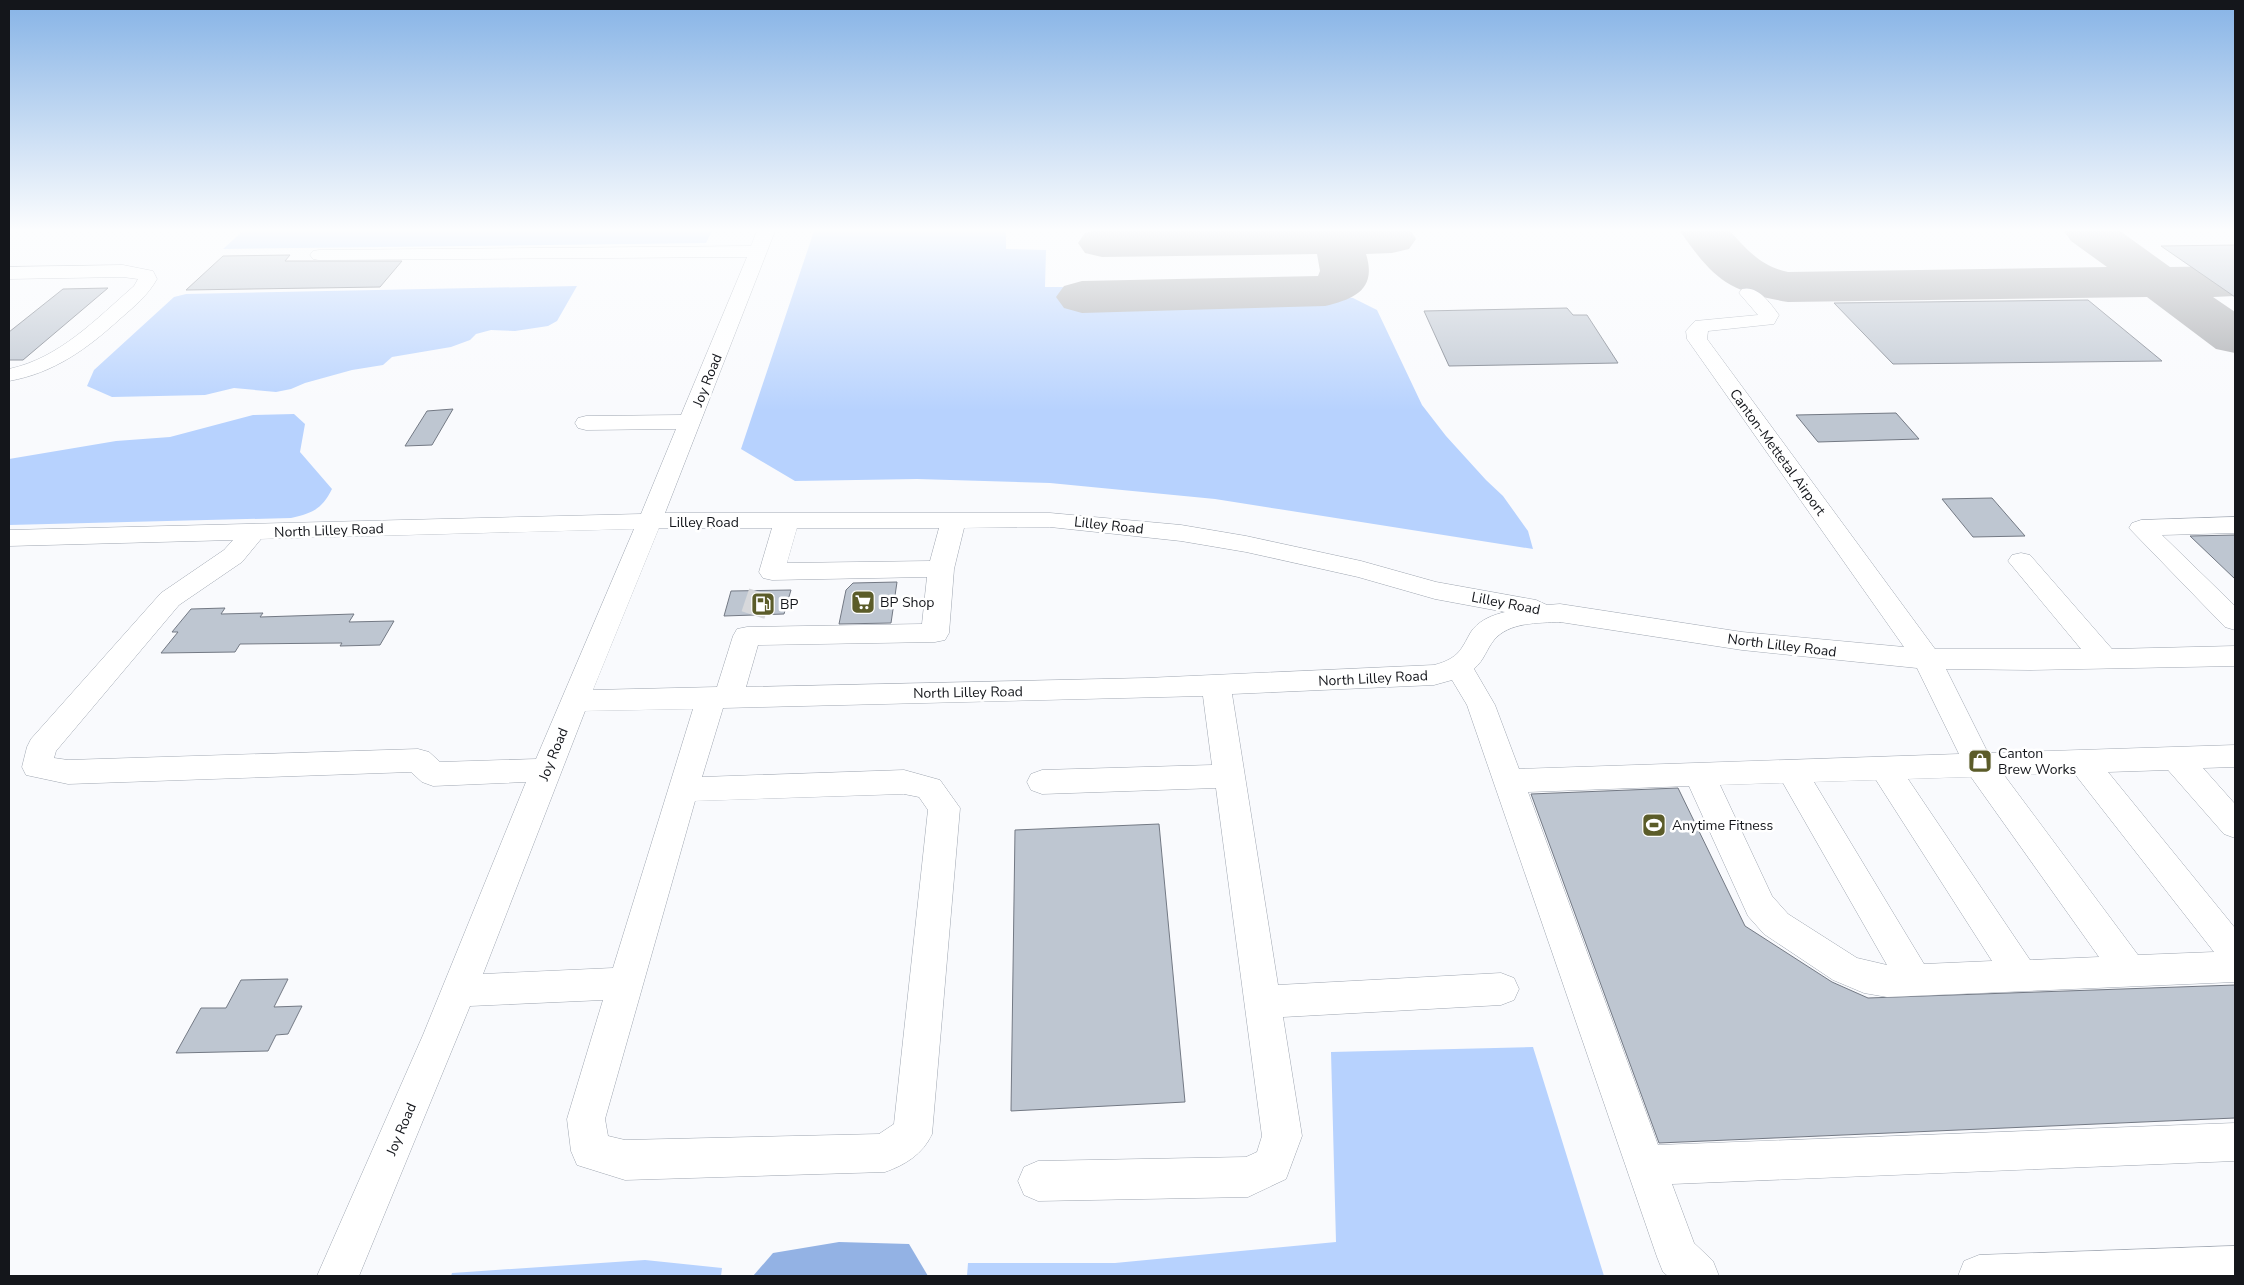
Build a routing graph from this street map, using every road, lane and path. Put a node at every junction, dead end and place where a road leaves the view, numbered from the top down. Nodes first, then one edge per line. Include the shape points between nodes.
1 (140, 291) edge
2 (742, 291) edge
3 (1748, 293) dead end
4 (9, 375) edge
5 (690, 422) junction
6 (586, 423) dead end
7 (954, 519) junction
8 (650, 522) junction
9 (786, 522) junction
10 (2235, 525) edge
11 (254, 532) junction
12 (9, 538) edge
13 (2021, 561) dead end
14 (941, 569) junction
15 (758, 603) junction
16 (1560, 613) junction
17 (2235, 621) edge
18 (2225, 656) edge
19 (2104, 658) junction
20 (1928, 659) junction
21 (1459, 667) junction
22 (2235, 676) edge
23 (1216, 685) junction
24 (720, 698) junction
25 (574, 701) junction
26 (2235, 756) edge
27 (2176, 758) junction
28 (2082, 762) junction
29 (1979, 765) junction
30 (1884, 768) junction
31 (546, 770) junction
32 (1792, 771) junction
33 (1699, 774) junction
34 (1229, 776) junction
35 (1507, 781) junction
36 (1042, 782) dead end
37 (683, 790) junction
38 (2235, 825) edge
39 (2235, 953) edge
40 (2235, 967) edge
41 (2129, 971) junction
42 (2021, 976) junction
43 (1914, 980) junction
44 (626, 983) junction
45 (1501, 989) dead end
46 (458, 991) junction
47 (1262, 1002) junction
48 (2235, 1142) edge
49 (1646, 1165) junction
50 (1038, 1181) dead end
51 (2235, 1267) edge
52 (338, 1276) edge
53 (1698, 1276) edge
54 (1979, 1276) edge

1 - 4 street via 67,352 37,370
2 - 5 street, Joy Road
3 - 20 street, Canton-Mettetal Airport via 1769,315 1767,320 1702,325 1696,331 1697,339
5 - 6 street
5 - 8 street, Joy Road
7 - 9 street, Lilley Road
7 - 14 street
7 - 16 street, Lilley Road via 1050,520 1181,533 1361,569 1435,590
8 - 9 street, Lilley Road
8 - 11 street, North Lilley Road
8 - 25 street, Joy Road
9 - 15 street
10 - 17 street via 2141,528
11 - 12 street, North Lilley Road
11 - 31 street via 233,556 170,599 42,747 37,767 68,772 418,760 433,774
13 - 19 street
14 - 15 street
14 - 15 street via 935,633
15 - 24 street
16 - 20 street, North Lilley Road via 1742,641
16 - 21 street, North Lilley Road via 1529,614 1502,622 1482,636 1474,653
18 - 19 street, North Lilley Road
18 - 22 street
19 - 20 street, North Lilley Road
20 - 29 street
21 - 23 street, North Lilley Road via 1434,675
21 - 35 street via 1481,705
23 - 24 street, North Lilley Road
23 - 34 street
24 - 25 street, North Lilley Road
24 - 37 street
25 - 31 street, Joy Road
26 - 27 street
27 - 28 street
27 - 38 street
28 - 29 street
28 - 39 street
29 - 30 street
29 - 41 street
30 - 32 street
30 - 42 street
31 - 46 street, Joy Road
32 - 33 street
32 - 43 street
33 - 35 street
33 - 43 street via 1760,906 1776,924 1845,969 1864,977 1887,982
34 - 36 street
34 - 47 street
35 - 49 street
37 - 44 street
37 - 44 street via 904,782 929,788 944,808 912,1134 885,1153 624,1160 592,1151 586,1119
40 - 41 street
41 - 42 street
42 - 43 street
44 - 46 street
45 - 47 street
46 - 52 street, Joy Road
47 - 50 street via 1282,1136 1272,1165 1248,1177
48 - 49 street
49 - 53 street via 1678,1257
51 - 54 street

